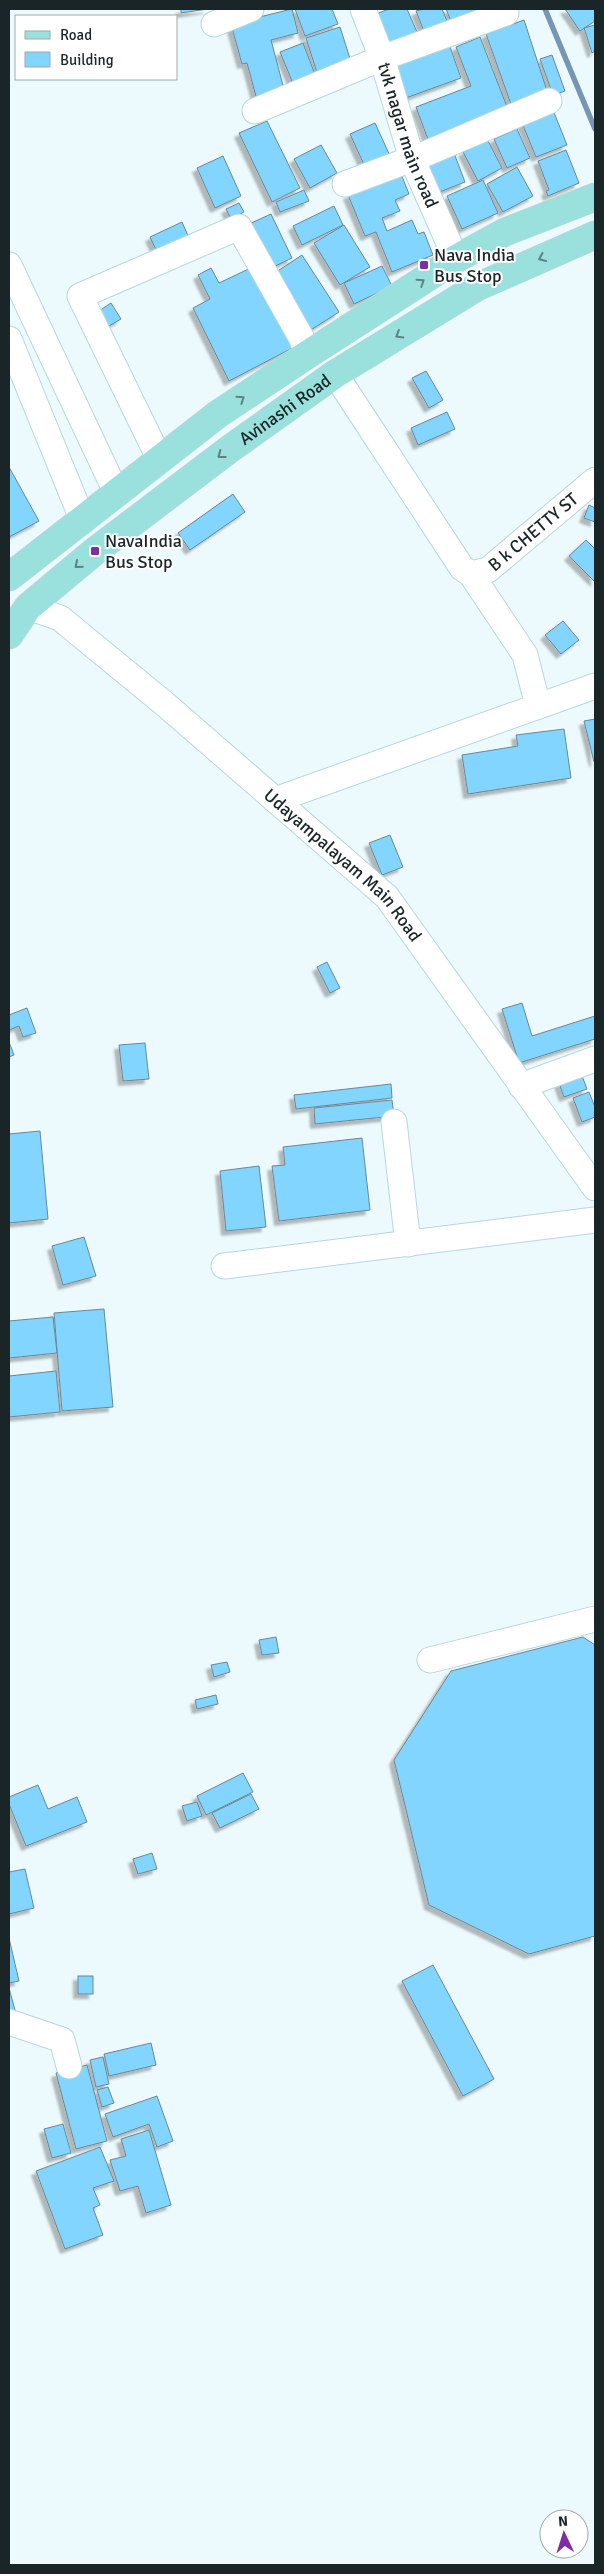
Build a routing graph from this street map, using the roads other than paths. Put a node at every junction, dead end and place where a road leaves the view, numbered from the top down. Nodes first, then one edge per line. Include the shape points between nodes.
1 (251, 9) edge
2 (363, 9) edge
3 (506, 13) dead end
4 (214, 24) dead end
5 (382, 58) junction
6 (548, 101) dead end
7 (255, 111) dead end
8 (412, 159) junction
9 (345, 184) dead end
10 (584, 201) edge
11 (591, 237) edge
12 (456, 259) junction
13 (9, 265) edge
14 (12, 353) edge
15 (307, 355) junction
16 (335, 374) junction
17 (160, 460) junction
18 (595, 480) edge
19 (117, 494) junction
20 (84, 521) junction
21 (471, 574) junction
22 (9, 577) edge
23 (28, 607) junction
24 (9, 635) edge
25 (595, 686) edge
26 (538, 706) junction
27 (275, 800) junction
28 (595, 1058) edge
29 (521, 1086) junction
30 (394, 1122) dead end
31 (595, 1188) edge
32 (595, 1220) edge
33 (408, 1244) junction
34 (224, 1266) dead end
35 (595, 1618) edge
36 (430, 1660) dead end
37 (9, 2022) edge
38 (69, 2066) dead end

1 - 4 street
2 - 5 street, tvk nagar main road
3 - 5 street
5 - 7 street
5 - 8 street, tvk nagar main road
6 - 8 street
8 - 9 street
8 - 12 street, tvk nagar main road
10 - 12 main road, Avinashi Road via 505,232
11 -> 16 main road, Avinashi Road via 477,287
15 -> 12 main road, Avinashi Road
13 - 19 street
14 - 20 street
17 -> 15 main road, Avinashi Road via 218,414
15 - 17 street via 302,339 239,227 80,296
16 - 21 street, B k CHETTY ST via 462,568
16 -> 23 main road, Avinashi Road via 230,448 95,551
17 - 19 main road, Avinashi Road
18 - 21 street, B k CHETTY ST via 488,570
19 - 20 main road, Avinashi Road
20 - 22 main road, Avinashi Road
21 - 26 street via 525,655
23 - 24 main road, Avinashi Road
23 - 27 street, Udayampalayam Main Road via 60,618
25 - 26 street
26 - 27 street
27 - 29 street, Udayampalayam Main Road via 387,897
28 - 29 street
29 - 31 street, Udayampalayam Main Road
30 - 33 street
32 - 33 street
33 - 34 street
35 - 36 street
37 - 38 street via 62,2040

